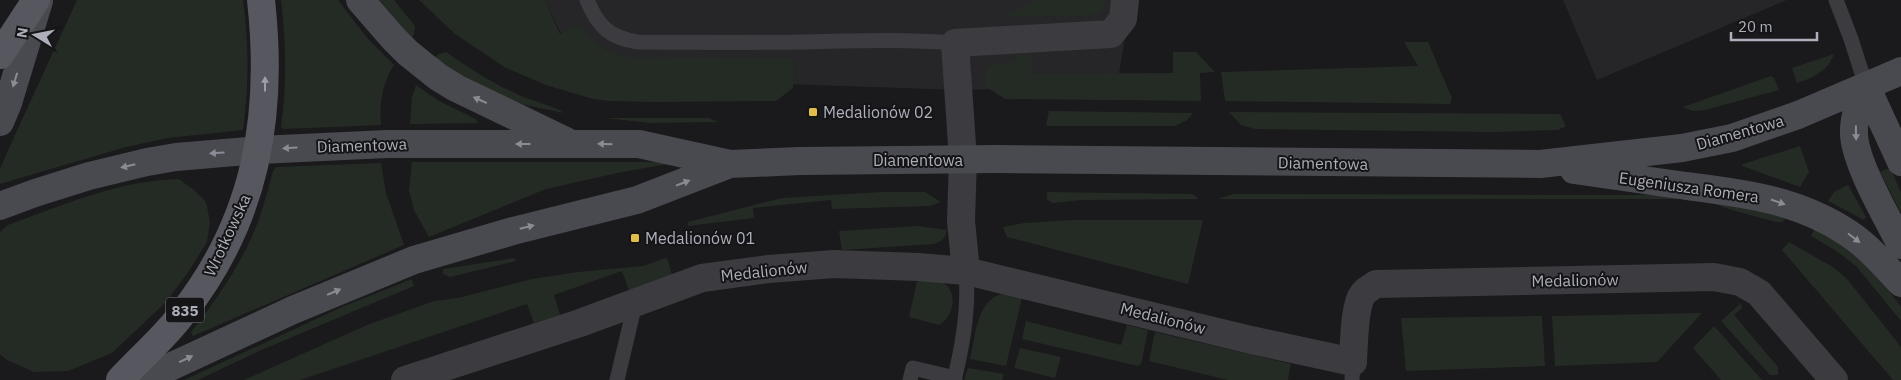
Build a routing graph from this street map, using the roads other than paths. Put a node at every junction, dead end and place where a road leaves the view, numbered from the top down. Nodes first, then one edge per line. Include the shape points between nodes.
1 (38, 0) edge
2 (261, 0) edge
3 (360, 0) edge
4 (586, 0) edge
5 (1124, 0) edge
6 (1836, 0) edge
7 (955, 42) junction
8 (0, 56) edge
9 (1901, 71) edge
10 (1866, 86) junction
11 (0, 122) edge
12 (572, 144) junction
13 (258, 150) junction
14 (963, 159) junction
15 (1901, 162) edge
16 (730, 164) junction
17 (1540, 164) junction
18 (0, 206) edge
19 (1901, 245) edge
20 (966, 271) junction
21 (1901, 283) edge
22 (635, 304) junction
23 (1352, 371) edge
24 (955, 379) edge
25 (120, 380) edge
26 (142, 380) edge
27 (404, 380) edge
28 (617, 380) edge
29 (910, 380) edge
30 (1834, 380) edge

1 - 8 main road
1 -> 11 street
13 -> 2 main road, Wrotkowska / 835 via 265,97
12 -> 3 street via 438,77 403,48
4 - 7 lane via 603,28 625,40 638,42
5 - 7 street via 1123,19 1111,34
6 - 10 lane
7 - 14 street
9 - 10 street, Diamentowa
10 - 15 street
10 - 17 street, Diamentowa via 1732,138 1682,148
10 -> 19 street via 1857,110 1854,134 1858,153
12 -> 13 street, Diamentowa via 387,144
16 -> 12 street, Diamentowa via 639,144
13 -> 18 street, Diamentowa via 147,162 61,184
13 - 25 main road, Wrotkowska / 835 via 242,209 210,274 182,315
14 - 16 street, Diamentowa
14 - 17 street, Diamentowa
14 - 20 street via 961,221
26 -> 16 street, Diamentowa via 292,310 414,260 512,231 637,200
17 -> 21 street, Eugeniusza Romera via 1764,197 1812,214 1849,234
20 - 22 street, Medalionów via 834,264 769,269 702,278
20 - 23 street, Medalionów via 1251,340
20 - 24 lane via 968,293
22 - 27 street, Medalionów
22 - 28 lane
23 - 30 street, Medalionów via 1361,297 1376,284 1714,277 1740,282 1759,293
24 - 29 lane via 913,368

